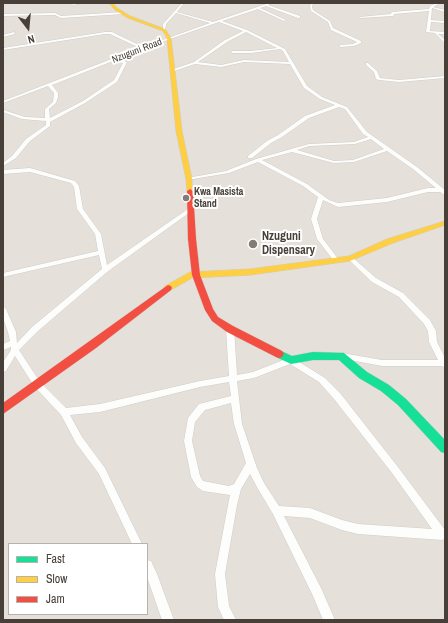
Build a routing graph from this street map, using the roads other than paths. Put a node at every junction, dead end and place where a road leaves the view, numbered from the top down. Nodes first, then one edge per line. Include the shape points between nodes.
1 (83, 3) edge
2 (111, 3) edge
3 (183, 3) edge
4 (272, 3) edge
5 (312, 3) edge
6 (428, 3) edge
7 (439, 3) edge
8 (73, 4) dead end
9 (266, 5) junction
10 (258, 8) junction
11 (431, 8) junction
12 (445, 11) edge
13 (175, 12) junction
14 (123, 13) junction
15 (3, 15) edge
16 (299, 17) dead end
17 (360, 17) dead end
18 (285, 20) dead end
19 (219, 21) junction
20 (429, 22) junction
21 (445, 22) edge
22 (213, 23) junction
23 (164, 30) junction
24 (246, 32) junction
25 (435, 32) junction
26 (14, 33) dead end
27 (445, 33) edge
28 (3, 36) edge
29 (168, 38) junction
30 (445, 42) edge
31 (340, 46) dead end
32 (143, 48) junction
33 (281, 48) junction
34 (3, 49) edge
35 (232, 52) dead end
36 (113, 60) junction
37 (196, 63) junction
38 (291, 63) junction
39 (367, 64) dead end
40 (172, 71) junction
41 (445, 77) edge
42 (49, 84) junction
43 (3, 102) edge
44 (339, 105) junction
45 (3, 111) edge
46 (48, 120) junction
47 (372, 138) junction
48 (291, 150) junction
49 (388, 150) junction
50 (250, 157) dead end
51 (258, 160) junction
52 (4, 163) edge
53 (30, 170) junction
54 (3, 172) edge
55 (190, 179) junction
56 (443, 192) edge
57 (321, 197) junction
58 (190, 210) junction
59 (445, 223) edge
60 (102, 252) junction
61 (350, 258) junction
62 (336, 260) junction
63 (105, 270) junction
64 (3, 275) edge
65 (196, 275) junction
66 (3, 309) edge
67 (230, 329) junction
68 (14, 346) junction
69 (3, 347) edge
70 (341, 356) junction
71 (291, 360) junction
72 (445, 364) edge
73 (3, 369) edge
74 (233, 379) junction
75 (37, 384) junction
76 (235, 398) junction
77 (3, 409) edge
78 (64, 412) junction
79 (445, 448) edge
80 (251, 464) junction
81 (237, 487) junction
82 (276, 511) junction
83 (443, 535) edge
84 (137, 543) edge
85 (148, 567) edge
86 (168, 620) edge
87 (230, 620) edge
88 (329, 620) edge

1 - 8 street
2 - 14 street
3 - 13 street
4 - 9 street, Nzuguni Road
5 - 31 street via 312,10 329,22 332,28 360,42
6 - 11 street
7 - 11 street
9 - 10 street, Nzuguni Road
9 - 16 street
10 - 18 street
10 - 19 street, Nzuguni Road
11 - 12 street
11 - 17 street via 392,13 393,15
11 - 20 street
13 - 22 street
13 - 23 street via 165,24
14 - 15 street via 61,17 55,14
14 - 23 street
19 - 22 street, Nzuguni Road
19 - 24 street
20 - 21 street
20 - 25 street via 428,32
22 - 29 street, Nzuguni Road
23 - 29 street
24 - 33 street
24 - 37 street via 235,36
25 - 27 street
25 - 30 street
26 - 28 street
29 - 32 street, Nzuguni Road
29 - 40 street
32 - 34 street via 111,33 105,33
32 - 36 street, Nzuguni Road
33 - 35 street
33 - 38 street via 286,51
36 - 42 street, Nzuguni Road
36 - 46 street via 125,62 116,81 84,102
37 - 38 street via 221,66 244,61
37 - 40 street
38 - 44 street via 305,87 321,98
39 - 41 street via 376,72 379,79 399,81
40 - 55 street via 179,131
42 - 43 street, Nzuguni Road
42 - 46 street via 56,97 47,109
44 - 47 street via 346,108
44 - 50 street via 307,117
45 - 46 street via 24,118
46 - 52 street via 47,126
47 - 48 street via 355,143 314,144
47 - 49 street
48 - 49 street via 334,162 354,161
48 - 51 street
49 - 56 street via 415,168
51 - 55 street via 227,172
51 - 57 street via 305,185
52 - 53 street
53 - 54 street
53 - 60 street via 69,180 77,187 80,209 98,234
55 - 58 street
56 - 57 street via 419,191 388,200 344,205 332,204
57 - 62 street via 314,219 320,239
58 - 63 street
58 - 65 street
59 - 61 street via 390,241
60 - 63 street
60 - 64 street
61 - 62 street
61 - 72 street via 374,280 401,295 424,318 431,328 433,342
62 - 65 street via 250,272
63 - 68 street
65 - 67 street via 209,310 215,319
65 - 75 street via 190,275 174,283
66 - 68 street via 12,332
67 - 71 street
67 - 74 street
68 - 69 street
68 - 73 street
68 - 75 street
70 - 71 street via 313,356
70 - 72 street via 382,363
70 - 79 street via 363,376 385,388 402,402
71 - 74 street
71 - 83 street via 322,380 337,396
74 - 76 street
74 - 78 street via 200,384 100,408
75 - 77 street
75 - 78 street
76 - 80 street via 238,424
76 - 81 street via 207,404 199,409 189,424 188,441 200,484 226,491
78 - 84 street via 79,440 102,471
80 - 81 street
80 - 82 street
81 - 87 street via 220,574 224,607
82 - 83 street via 304,511 358,529
82 - 88 street
85 - 86 street

